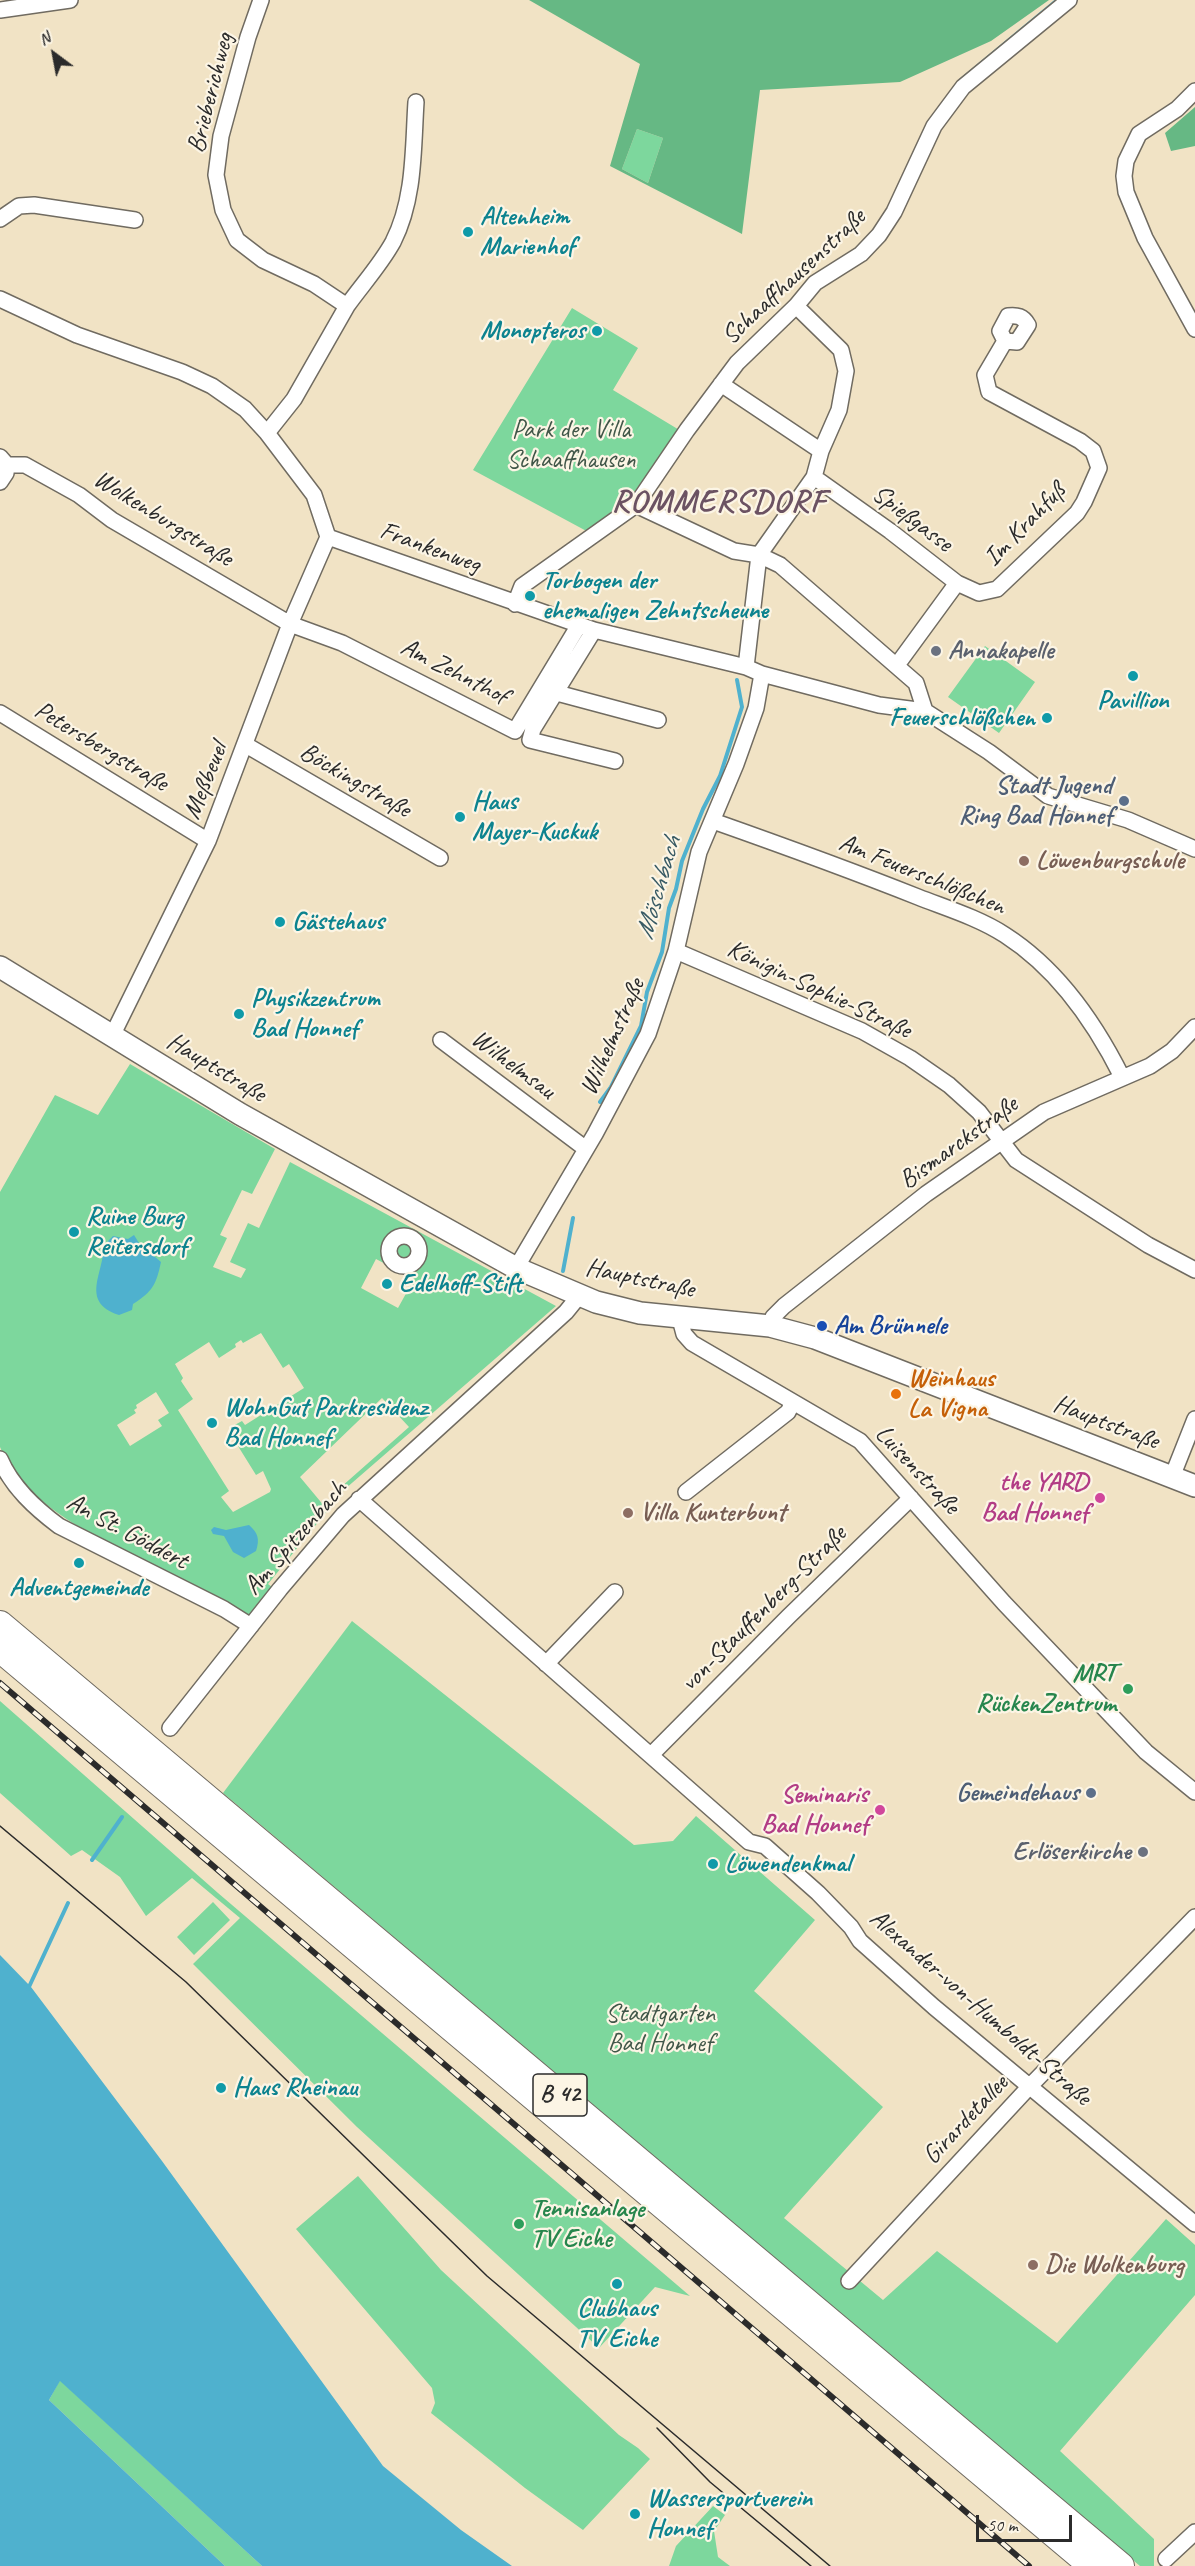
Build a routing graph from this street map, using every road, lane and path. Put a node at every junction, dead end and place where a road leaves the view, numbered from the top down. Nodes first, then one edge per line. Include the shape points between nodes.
1 (70, 0) edge
2 (261, 0) edge
3 (1069, 0) edge
4 (0, 10) edge
5 (1195, 91) edge
6 (416, 102) dead end
7 (0, 219) edge
8 (135, 220) dead end
9 (0, 299) edge
10 (347, 306) junction
11 (796, 306) junction
12 (1195, 329) edge
13 (1005, 341) dead end
14 (721, 384) junction
15 (267, 433) junction
16 (821, 451) junction
17 (3, 461) edge
18 (814, 477) junction
19 (0, 482) edge
20 (636, 505) junction
21 (328, 537) junction
22 (759, 555) junction
23 (957, 583) junction
24 (515, 604) junction
25 (290, 624) junction
26 (587, 628) junction
27 (897, 665) junction
28 (746, 667) junction
29 (762, 674) junction
30 (557, 693) junction
31 (925, 711) junction
32 (0, 713) edge
33 (658, 720) dead end
34 (246, 745) junction
35 (615, 761) dead end
36 (713, 820) junction
37 (208, 841) junction
38 (1195, 849) edge
39 (440, 858) dead end
40 (676, 951) junction
41 (0, 967) edge
42 (1195, 1027) edge
43 (112, 1036) junction
44 (441, 1040) dead end
45 (1122, 1077) junction
46 (1004, 1141) junction
47 (586, 1149) junction
48 (516, 1268) junction
49 (1195, 1270) edge
50 (579, 1296) junction
51 (680, 1319) junction
52 (770, 1326) junction
53 (793, 1402) junction
54 (1195, 1419) edge
55 (0, 1459) edge
56 (1172, 1477) junction
57 (1195, 1486) edge
58 (686, 1492) dead end
59 (911, 1498) junction
60 (359, 1499) junction
61 (615, 1592) dead end
62 (0, 1624) edge
63 (251, 1626) junction
64 (0, 1649) edge
65 (546, 1664) junction
66 (170, 1728) dead end
67 (651, 1755) junction
68 (1195, 1791) edge
69 (1195, 1917) edge
70 (1030, 2086) junction
71 (1195, 2224) edge
72 (849, 2281) dead end
73 (977, 2469) junction
74 (1195, 2532) edge
75 (1166, 2559) dead end
76 (1070, 2566) edge
77 (1092, 2566) edge
78 (1121, 2566) edge

1 - 4 street
2 - 10 street, Brieberichweg via 221,136 216,175 223,210 237,240 246,247
3 - 11 street, Schaaffhausenstraße via 963,87 934,126 894,212 879,235 861,254 815,283
5 - 12 street via 1177,109 1139,134 1126,161 1125,176 1126,192 1145,238
6 - 10 street via 410,189 402,219 392,243
7 - 8 street via 19,206 34,205
9 - 15 street via 77,335 212,386 245,409
10 - 15 street via 294,399
11 - 14 street, Schaaffhausenstraße via 737,363
11 - 16 street via 841,350 846,371 839,410
13 - 23 street, Im Krahfuß via 985,375 989,392 1080,441 1093,451 1099,468 1077,513 997,589 979,593
14 - 16 street
14 - 20 street, Schaaffhausenstraße
15 - 21 street via 314,495
16 - 18 street
17 - 19 street
17 - 25 street, Wolkenburgstraße via 25,465 79,495 112,520
18 - 22 street
18 - 23 street, Spießgasse
20 - 22 street via 734,551
20 - 24 street, Schaaffhausenstraße via 522,586
21 - 24 street, Frankenweg
21 - 25 street, Meßbeuel
22 - 27 street via 780,565
22 - 28 street
23 - 27 street, Spießgasse
24 - 26 street, Frankenweg
25 - 26 street, Am Zehnthof via 353,648 515,731
25 - 34 street, Meßbeuel
26 - 28 street, Frankenweg
26 - 30 street
27 - 31 street via 916,683
28 - 29 street, Frankenweg
29 - 31 street, Frankenweg via 879,705
29 - 36 street, Wilhelmstraße via 756,708
30 - 33 street
30 - 35 street via 530,740
31 - 38 street via 1048,796 1128,820
32 - 37 street, Petersbergstraße
34 - 37 street, Meßbeuel
34 - 39 street, Böckingstraße
36 - 40 street, Wilhelmstraße via 699,852
36 - 45 street, Am Feuerschlößchen via 872,879 1004,934 1036,959 1067,992 1091,1022
37 - 43 street, Meßbeuel
40 - 46 street, Königin-Sophie-Straße via 862,1030 949,1084
40 - 47 street, Wilhelmstraße via 648,1034
41 - 43 main road, Hauptstraße
42 - 45 street, Bismarckstraße via 1172,1051 1150,1066
43 - 48 main road, Hauptstraße via 265,1128
44 - 47 street, Wilhelmsau
45 - 46 street, Bismarckstraße via 1044,1112
46 - 49 street, Königin-Sophie-Straße via 1016,1160 1148,1245
46 - 52 street, Bismarckstraße via 926,1194 784,1306
47 - 48 street, Wilhelmstraße
48 - 50 main road, Hauptstraße
50 - 51 main road, Hauptstraße via 640,1313
50 - 60 street, Am Spitzenbach
51 - 52 main road, Hauptstraße
51 - 53 street, Luisenstraße via 684,1334 692,1343
52 - 56 main road, Hauptstraße via 815,1338
53 - 58 street via 788,1412
53 - 59 street, Luisenstraße via 860,1441
54 - 56 street
55 - 63 street, An St. Göddert via 11,1480 41,1513 59,1526
56 - 57 main road, Hauptstraße
59 - 67 street, von-Stauffenberg-Straße
59 - 68 street, Luisenstraße via 1004,1603 1146,1752
60 - 63 street, Am Spitzenbach
60 - 65 street, Alexander-von-Humboldt-Straße
61 - 65 street
62 - 78 highway, B 42
63 - 66 street, Am Spitzenbach
64 - 73 highway, B 42
65 - 67 street, Alexander-von-Humboldt-Straße
67 - 70 street, Alexander-von-Humboldt-Straße via 749,1842 765,1846 818,1893 860,1941
69 - 70 street, Girardetallee
70 - 71 street, Alexander-von-Humboldt-Straße
70 - 72 street, Girardetallee
73 - 76 highway via 993,2493
73 - 77 highway, B 42
74 - 75 street

